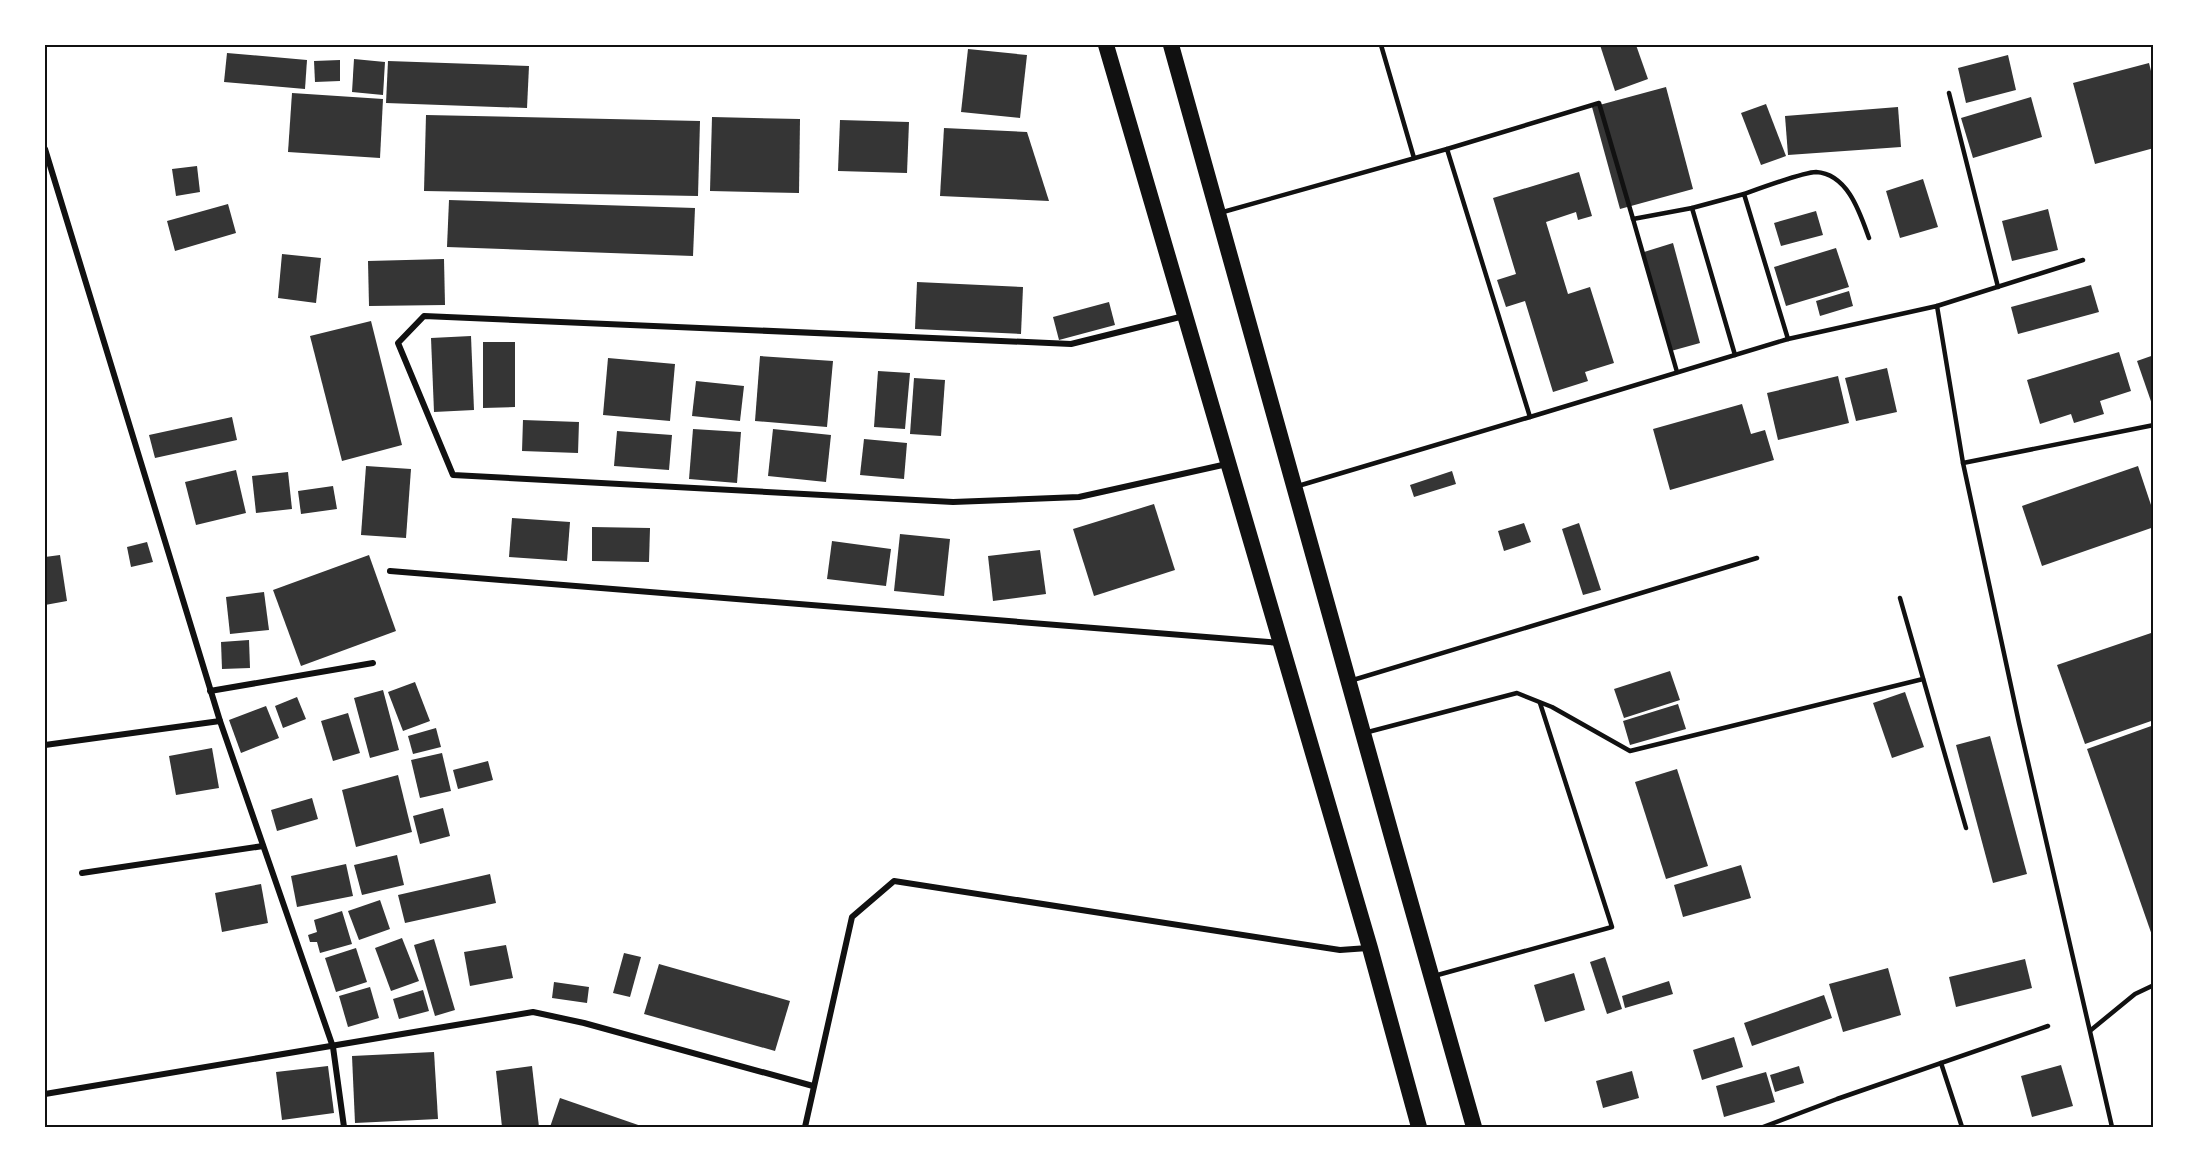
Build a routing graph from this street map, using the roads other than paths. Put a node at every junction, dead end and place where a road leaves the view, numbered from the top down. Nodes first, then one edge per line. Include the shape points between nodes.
1 (1106, 45) edge
2 (1171, 45) edge
3 (1381, 45) edge
4 (1949, 93) dead end
5 (45, 149) edge
6 (1447, 149) junction
7 (1414, 158) junction
8 (1744, 194) junction
9 (1692, 208) junction
10 (1218, 214) junction
11 (1633, 219) junction
12 (1869, 238) dead end
13 (2083, 260) dead end
14 (1998, 287) junction
15 (1937, 306) junction
16 (1185, 316) junction
17 (1788, 339) junction
18 (1735, 355) junction
19 (1677, 372) junction
20 (1530, 417) junction
21 (2154, 425) edge
22 (1963, 463) junction
23 (1228, 464) junction
24 (1295, 486) junction
25 (1757, 558) dead end
26 (390, 570) dead end
27 (1900, 598) dead end
28 (1281, 643) junction
29 (373, 663) dead end
30 (1923, 679) junction
31 (1347, 681) junction
32 (210, 691) junction
33 (1540, 703) junction
34 (220, 722) junction
35 (1362, 734) junction
36 (45, 745) edge
37 (1966, 828) dead end
38 (263, 846) junction
39 (82, 873) dead end
40 (1370, 948) junction
41 (1431, 977) junction
42 (2154, 985) edge
43 (2048, 1026) dead end
44 (2091, 1030) junction
45 (333, 1047) junction
46 (1941, 1063) junction
47 (813, 1086) junction
48 (45, 1094) edge
49 (345, 1127) edge
50 (805, 1127) edge
51 (1419, 1127) edge
52 (1474, 1127) edge
53 (1763, 1127) edge
54 (1962, 1127) edge
55 (2112, 1127) edge

1 - 16 highway
2 - 10 highway
3 - 7 lane
4 - 14 lane
5 - 32 street
6 - 7 lane
6 - 11 lane via 1599,103
6 - 20 lane
7 - 10 lane
8 - 9 lane
8 - 12 lane via 1815,172 1829,175 1856,203
8 - 17 lane
9 - 11 lane
9 - 18 lane
10 - 24 highway
11 - 19 lane
13 - 14 lane
14 - 15 lane
15 - 17 lane
15 - 22 lane
16 - 23 highway
16 - 23 street via 1071,344 424,316 398,343 453,475 953,502 1078,497
17 - 18 lane
18 - 19 lane
19 - 20 lane
20 - 24 lane
21 - 22 lane
22 - 44 lane
23 - 28 highway
24 - 31 highway
25 - 31 lane
26 - 28 street
27 - 30 lane
28 - 40 highway
29 - 32 street
30 - 33 lane via 1630,751
30 - 37 lane
31 - 35 highway
32 - 34 street
33 - 35 lane via 1517,693
33 - 41 lane via 1612,927
34 - 36 street
34 - 38 street
35 - 41 highway
38 - 39 street
38 - 45 street
40 - 47 street via 1340,950 894,881 852,917
40 - 51 highway
41 - 52 highway
42 - 44 lane via 2135,994
43 - 46 lane
44 - 55 lane
45 - 47 street via 533,1012
45 - 48 street
45 - 49 street
46 - 53 lane
46 - 54 lane
47 - 50 street

